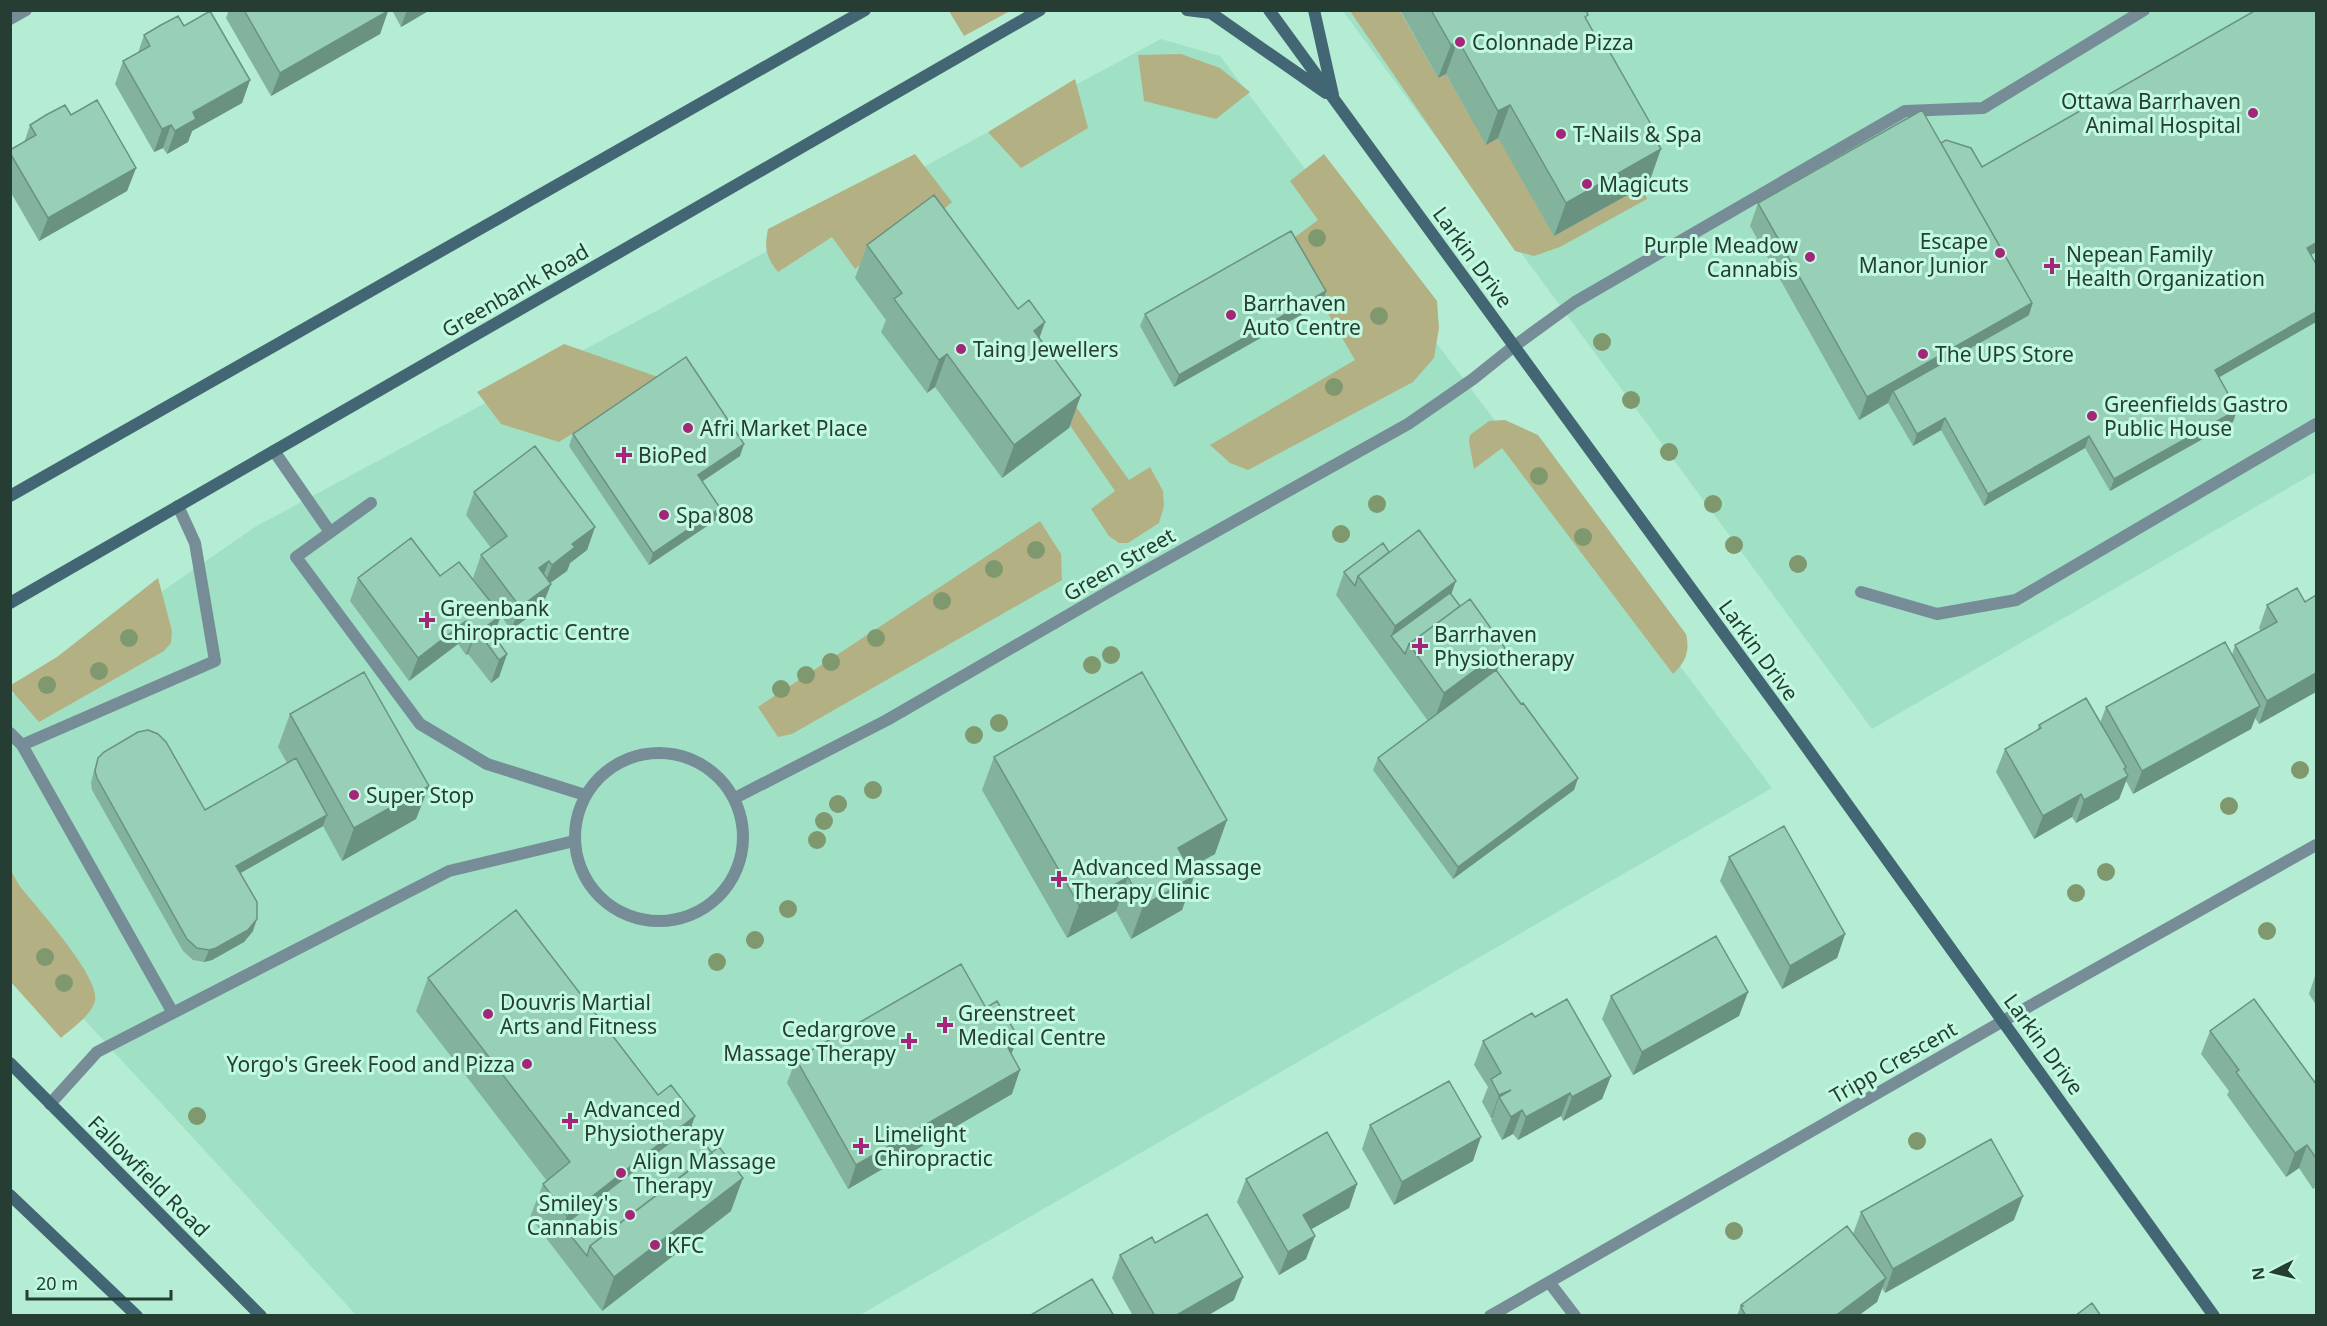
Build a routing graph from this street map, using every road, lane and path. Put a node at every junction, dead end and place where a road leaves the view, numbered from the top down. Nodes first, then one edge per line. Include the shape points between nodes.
1 (26, 10) edge
2 (865, 10) edge
3 (1040, 10) edge
4 (1187, 10) edge
5 (1269, 10) edge
6 (1314, 10) edge
7 (2144, 10) edge
8 (10, 19) edge
9 (1334, 99) junction
10 (1513, 347) junction
11 (2316, 424) edge
12 (274, 451) junction
13 (10, 495) edge
14 (371, 503) dead end
15 (178, 506) junction
16 (330, 532) junction
17 (1861, 592) dead end
18 (10, 603) edge
19 (10, 733) edge
20 (22, 746) junction
21 (585, 795) junction
22 (735, 798) junction
23 (574, 841) junction
24 (2316, 845) edge
25 (173, 1013) junction
26 (2003, 1021) junction
27 (10, 1063) edge
28 (51, 1104) junction
29 (10, 1195) edge
30 (1549, 1282) junction
31 (137, 1316) edge
32 (261, 1316) edge
33 (1490, 1316) edge
34 (1575, 1316) edge
35 (2214, 1316) edge

1 - 8 street
2 - 13 main road
3 - 12 main road, Greenbank Road
4 - 9 main road via 1211,13
5 - 9 main road, Larkin Drive
6 - 9 main road
7 - 10 street, Green Street via 1983,108 1905,111 1575,302
9 - 10 main road, Larkin Drive
10 - 22 street, Green Street via 1408,424 886,720
10 - 26 main road, Larkin Drive
11 - 17 street via 2016,600 1937,614
12 - 15 main road, Greenbank Road
12 - 16 street
14 - 16 street
15 - 18 main road, Greenbank Road
15 - 20 street via 195,543 215,661
16 - 21 street via 296,557 420,724 487,764
19 - 20 street
20 - 25 street
21 - 22 street via 618,762 664,752 686,756 714,772
21 - 23 street via 576,818
22 - 23 street via 744,825 742,854 732,881 713,903 688,918 660,922 631,918 611,908 582,873
23 - 25 street via 449,871
24 - 26 street, Tripp Crescent
25 - 28 street via 97,1052
26 - 30 street, Tripp Crescent
26 - 35 main road, Larkin Drive
27 - 28 main road, Fallowfield Road
28 - 32 main road, Fallowfield Road
29 - 31 main road
30 - 33 street, Tripp Crescent
30 - 34 street

